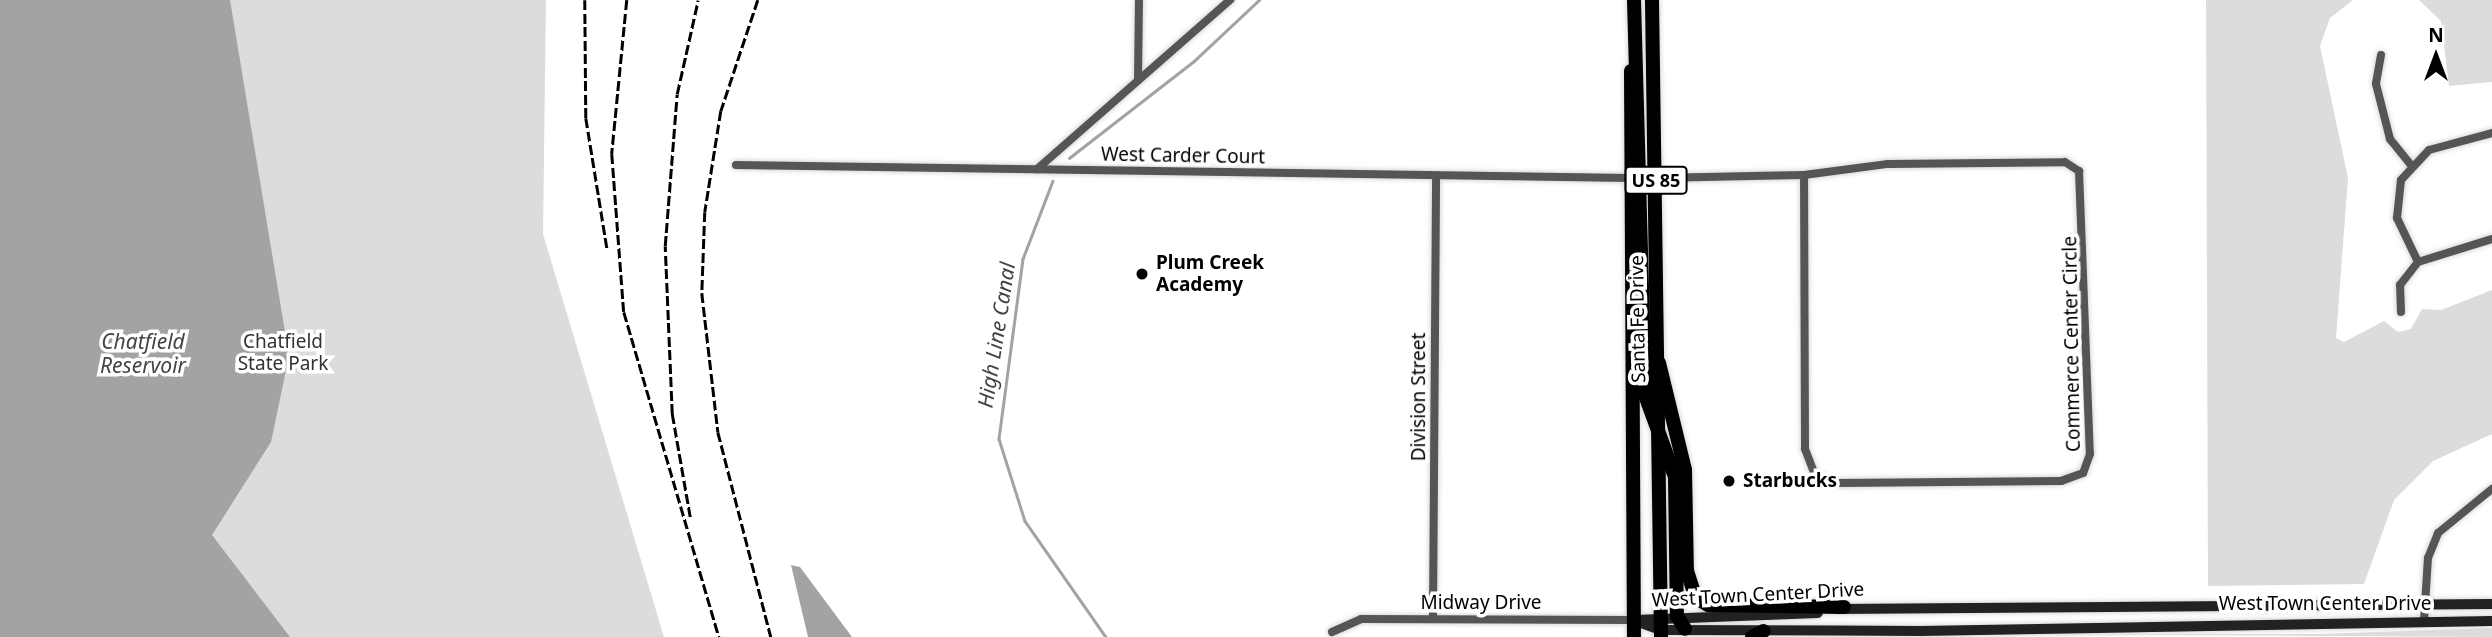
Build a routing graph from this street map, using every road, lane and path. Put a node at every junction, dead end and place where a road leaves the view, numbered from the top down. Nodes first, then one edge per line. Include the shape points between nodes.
1 (1139, 0) edge
2 (1230, 0) edge
3 (1629, 0) edge
4 (1634, 0) edge
5 (1652, 0) edge
6 (2381, 55) dead end
7 (1138, 80) junction
8 (2492, 133) edge
9 (736, 164) dead end
10 (2411, 164) junction
11 (1037, 169) junction
12 (1804, 175) junction
13 (1436, 176) junction
14 (1630, 178) junction
15 (1656, 178) junction
16 (2492, 240) edge
17 (2418, 262) junction
18 (2400, 312) dead end
19 (1657, 360) junction
20 (1659, 432) junction
21 (2492, 489) edge
22 (2424, 604) junction
23 (2492, 604) edge
24 (1844, 607) junction
25 (1677, 616) junction
26 (1433, 618) junction
27 (1633, 620) junction
28 (2424, 621) junction
29 (2492, 621) edge
30 (1661, 628) edge
31 (1685, 629) junction
32 (1332, 632) dead end
33 (1758, 634) edge
34 (1921, 634) edge
35 (1634, 637) edge

1 - 7 street
2 - 7 street
3 - 14 highway, Santa Fe Drive / US 85
4 - 20 highway via 1645,395
5 - 15 highway, Santa Fe Drive / US 85
6 - 10 street via 2376,84 2390,139
7 - 11 street
8 - 10 street via 2429,150
9 - 11 street, West Carder Court
10 - 17 street via 2395,200 2402,240
11 - 13 street, West Carder Court
12 - 12 street, Commerce Center Circle via 1888,164 2064,162 2079,171 2091,454 2083,473 2061,481 1838,483 1815,475 1805,449
12 - 15 street, Commerce Center Circle
13 - 14 street, West Carder Court
13 - 26 street, Division Street
14 - 27 highway, Santa Fe Drive / US 85
15 - 19 highway, Santa Fe Drive / US 85
16 - 17 street
17 - 18 street via 2400,285
19 - 20 highway, Santa Fe Drive / US 85
19 - 24 highway via 1668,380 1685,470 1687,571 1696,598 1708,605
20 - 25 highway via 1675,477
20 - 30 highway, Santa Fe Drive / US 85
21 - 22 street via 2438,533 2428,558
22 - 23 street, West Town Center Drive
22 - 24 street, West Town Center Drive
22 - 28 street
24 - 25 street, West Town Center Drive via 1821,613
25 - 30 street, West Town Center Drive
25 - 31 highway
26 - 27 street, Midway Drive
26 - 32 street, Midway Drive via 1362,619
27 - 30 street, West Town Center Drive
27 - 35 highway, Santa Fe Drive / US 85
28 - 29 street, West Town Center Drive
28 - 34 street, West Town Center Drive
30 - 31 street, West Town Center Drive
31 - 33 street, West Town Center Drive
33 - 34 street, West Town Center Drive

